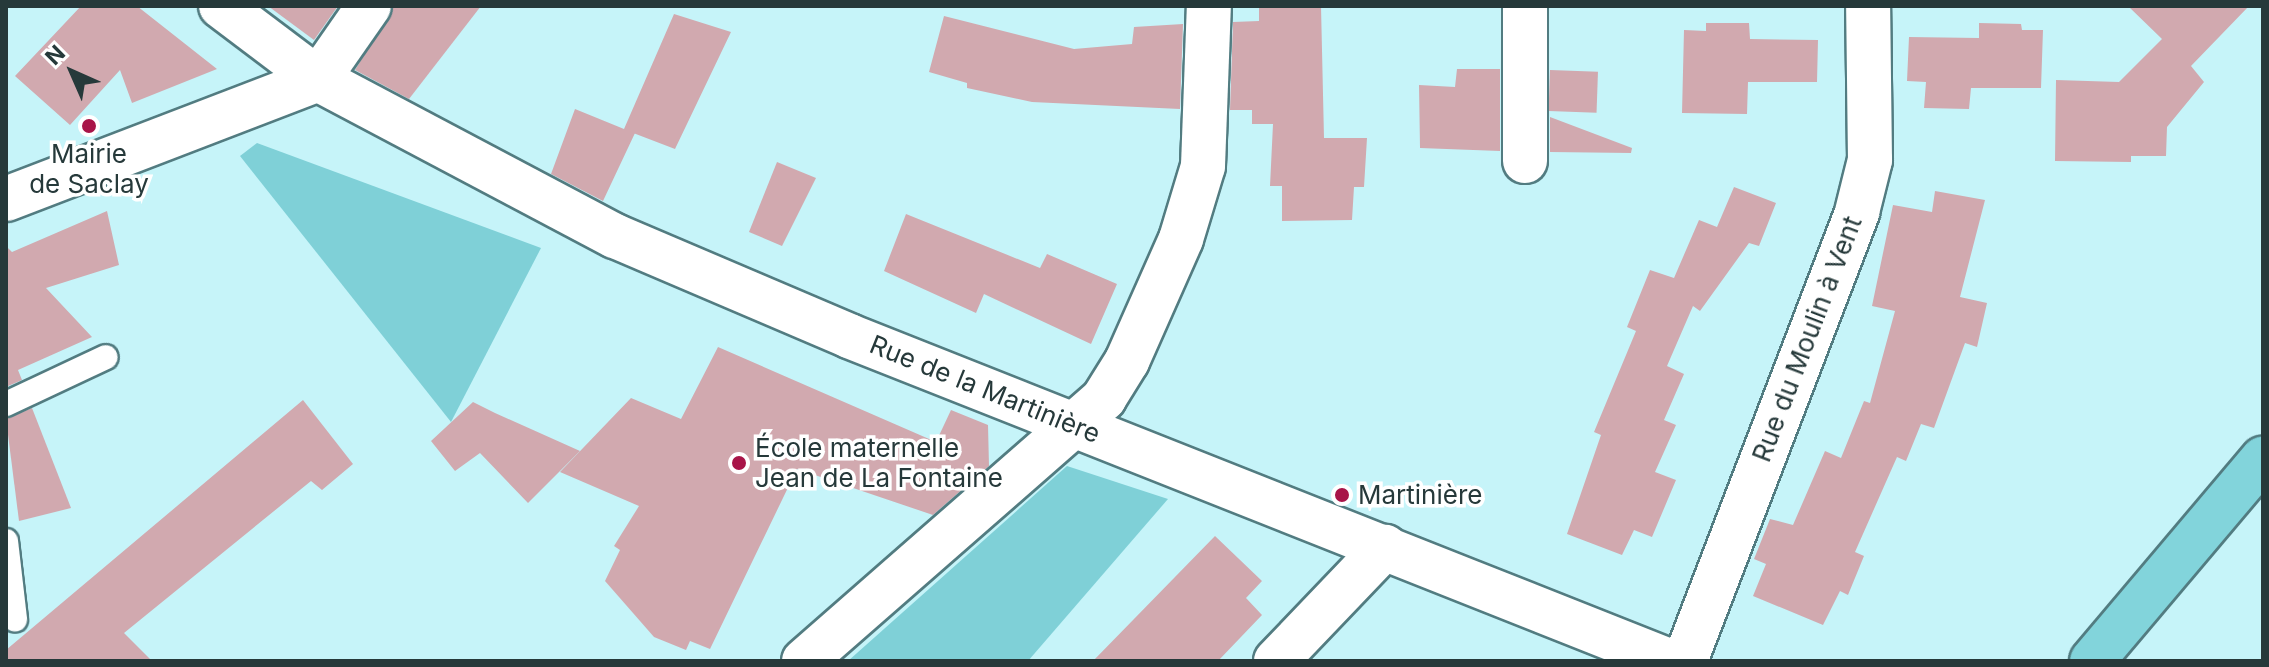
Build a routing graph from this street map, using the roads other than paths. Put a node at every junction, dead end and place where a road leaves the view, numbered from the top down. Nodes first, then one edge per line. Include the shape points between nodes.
1 (221, 6) edge
2 (369, 6) edge
3 (1209, 6) edge
4 (1525, 6) edge
5 (1868, 6) edge
6 (318, 79) junction
7 (1525, 161) dead end
8 (9, 188) edge
9 (106, 357) dead end
10 (6, 404) edge
11 (1074, 424) junction
12 (2263, 459) edge
13 (6, 541) edge
14 (1385, 547) junction
15 (15, 619) dead end
16 (804, 661) edge
17 (1276, 661) edge
18 (1669, 661) edge
19 (1685, 661) edge
20 (2092, 661) edge

1 - 6 street, Rue de la Martinière
2 - 6 street
3 - 11 street via 1203,166 1181,239 1127,361 1104,398
4 - 7 street
5 - 19 street, Rue du Moulin à Vent via 1870,160 1857,212
6 - 8 street
6 - 11 street, Rue de la Martinière via 615,236
9 - 10 lane
11 - 14 street, Rue de la Martinière
11 - 16 street
12 - 20 main road
13 - 15 lane
14 - 17 street
14 - 18 street, Rue de la Martinière

